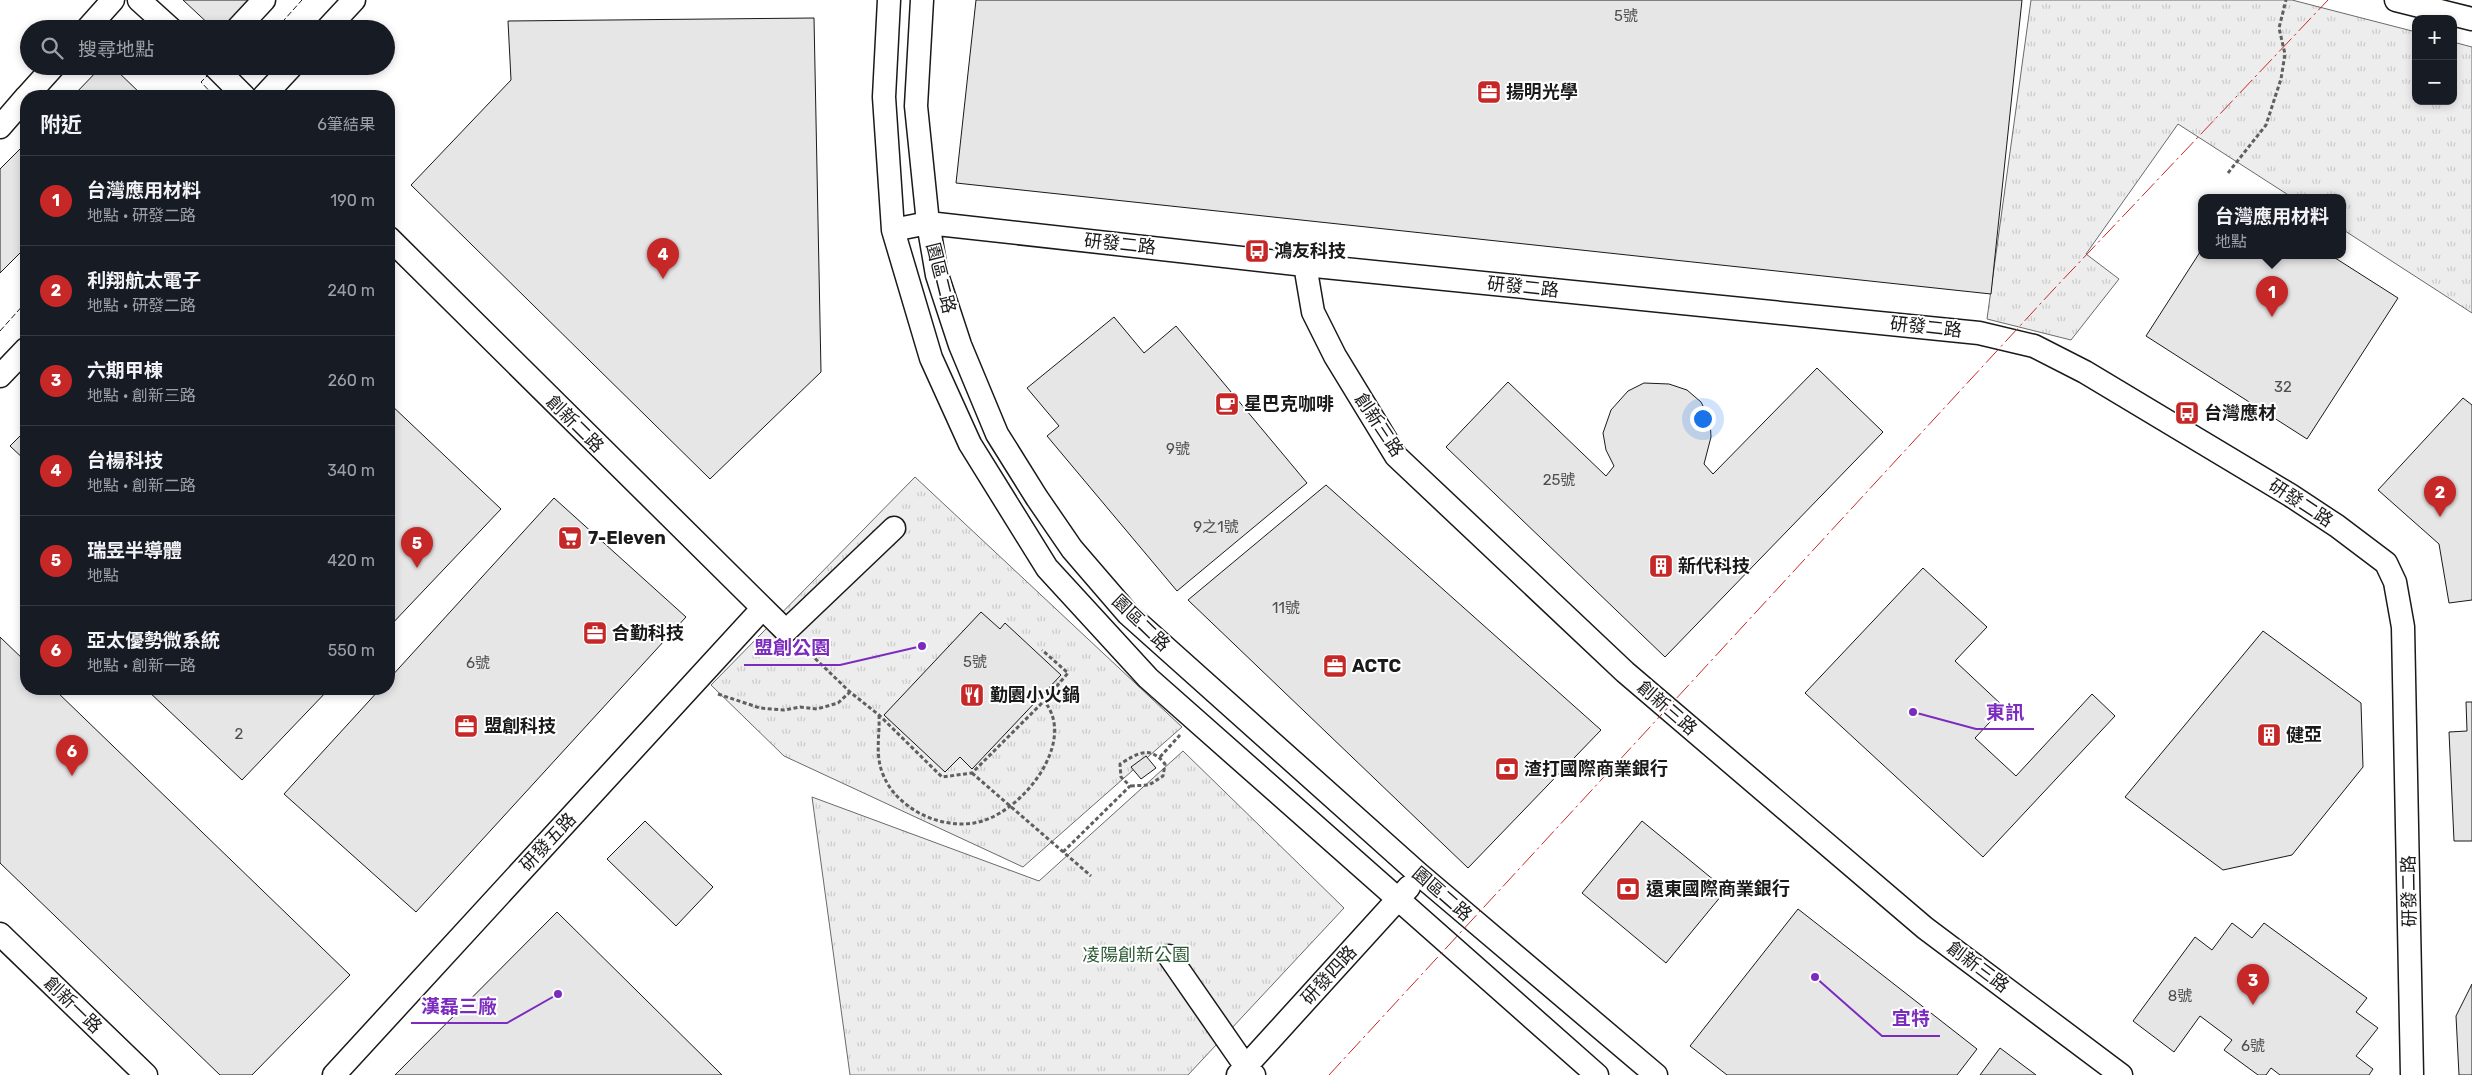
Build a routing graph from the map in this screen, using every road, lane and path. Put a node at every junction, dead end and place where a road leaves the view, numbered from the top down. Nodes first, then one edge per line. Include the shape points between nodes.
1 (113, 0) edge
2 (139, 0) edge
3 (264, 0) edge
4 (354, 0) edge
5 (890, 0) edge
6 (922, 0) edge
7 (2286, 0) edge
8 (2396, 0) edge
9 (2472, 19) edge
10 (95, 20) edge
11 (161, 20) edge
12 (245, 20) edge
13 (335, 20) edge
14 (46, 75) edge
15 (223, 75) edge
16 (284, 75) edge
17 (33, 90) edge
18 (238, 90) edge
19 (270, 90) edge
20 (20, 105) edge
21 (0, 127) edge
22 (2228, 173) dead end
23 (928, 223) junction
24 (893, 230) junction
25 (395, 244) edge
26 (1305, 265) junction
27 (20, 354) edge
28 (0, 376) edge
29 (894, 528) dead end
30 (762, 610) junction
31 (786, 631) junction
32 (1042, 650) dead end
33 (850, 692) junction
34 (718, 694) dead end
35 (1044, 700) junction
36 (879, 715) junction
37 (1180, 735) dead end
38 (1160, 757) junction
39 (972, 773) junction
40 (1130, 786) junction
41 (1011, 806) junction
42 (1063, 852) junction
43 (1420, 875) junction
44 (1092, 876) dead end
45 (1399, 898) junction
46 (0, 934) edge
47 (1169, 956) dead end
48 (1246, 1072) edge
49 (146, 1075) edge
50 (334, 1075) edge
51 (1597, 1075) edge
52 (1656, 1075) edge
53 (2121, 1075) edge
54 (2412, 1075) edge

1 - 10 street
2 - 11 street
3 - 12 street
4 - 13 street
5 - 24 street, 園區二路 via 884,97
6 - 23 street, 園區二路 via 916,106
7 - 22 path via 2279,28 2285,54 2281,79 2266,125
8 - 9 street
14 - 17 street
15 - 18 street
16 - 19 street
20 - 21 street
23 - 24 street, 研發二路
23 - 26 street, 研發二路
23 - 43 street, 園區二路 via 937,275 951,319 998,434 1072,549 1128,614
24 - 45 street, 園區二路 via 931,358 970,444 1047,568 1148,678
25 - 30 street, 創新二路
26 - 53 street, 創新三路 via 1313,312 1335,356 1396,456 1625,672 1925,928
26 - 54 street, 研發二路 via 1979,333 2034,346 2084,372 2281,490 2372,551 2386,562 2395,582 2403,627
27 - 28 street
29 - 31 street
30 - 31 street, 創新二路
30 - 50 street, 研發五路
31 - 33 path
32 - 35 path via 1068,673
33 - 34 path via 838,703 817,709 800,707 784,710 760,708
33 - 36 path
35 - 39 path
35 - 41 path via 1051,710 1052,750 1041,773
36 - 39 path via 942,778
36 - 41 path via 877,741 882,771 891,790 904,804 925,816 948,823 975,823
37 - 38 path
38 - 40 path via 1165,764 1163,776 1149,785
38 - 40 path via 1150,752 1136,754 1120,764 1121,777
39 - 41 path
40 - 42 path
41 - 42 path
42 - 44 path
43 - 45 street, 研發四路
43 - 52 street, 園區二路
45 - 48 street, 研發四路
45 - 51 street, 園區二路
46 - 49 street, 創新一路
47 - 48 street

